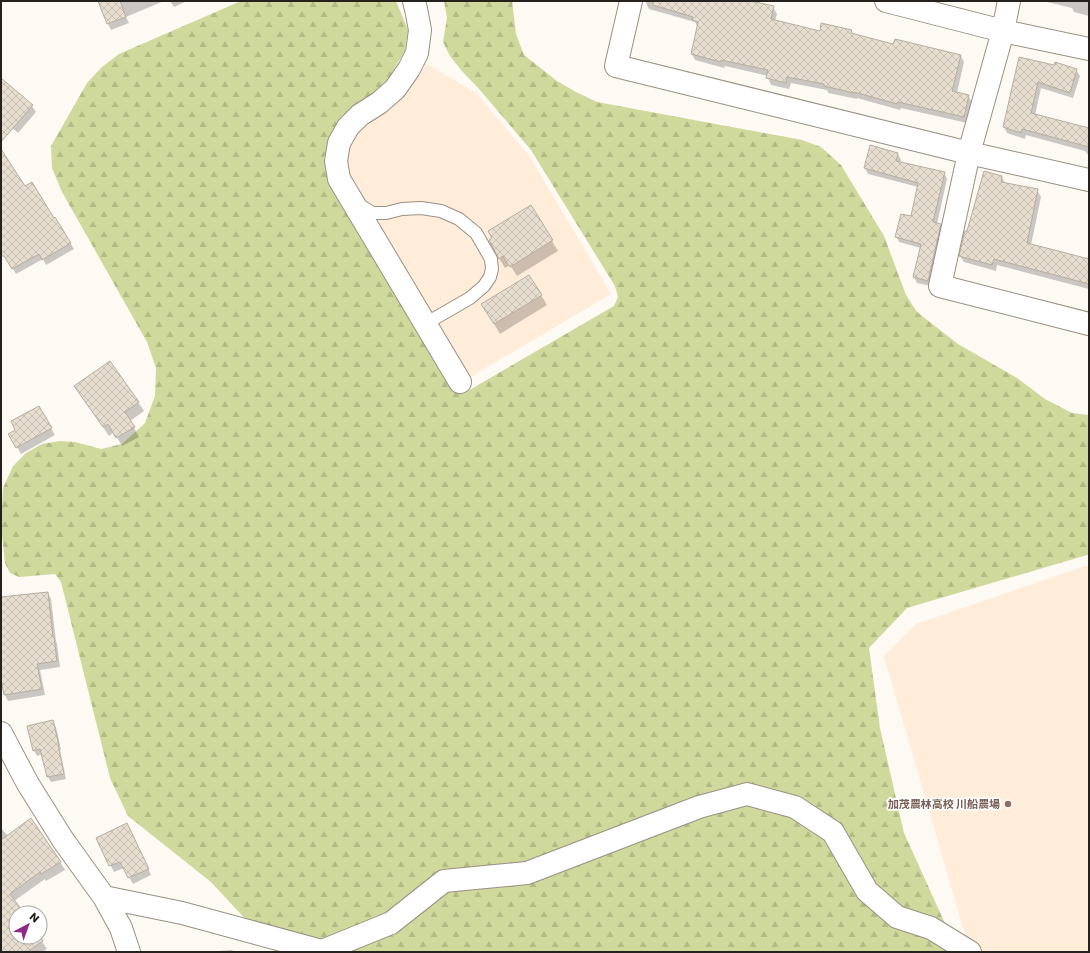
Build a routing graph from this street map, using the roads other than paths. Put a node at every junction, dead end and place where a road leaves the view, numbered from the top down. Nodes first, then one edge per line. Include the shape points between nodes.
1 (414, 1) edge
2 (631, 1) edge
3 (886, 1) edge
4 (1009, 1) edge
5 (1003, 31) junction
6 (1089, 49) edge
7 (969, 153) junction
8 (1089, 180) edge
9 (350, 198) junction
10 (425, 324) junction
11 (1089, 324) edge
12 (460, 382) dead end
13 (1, 733) edge
14 (104, 896) junction
15 (129, 952) edge
16 (970, 952) edge

1 - 9 street via 420,30 417,53 409,69 395,89 348,127 339,143 336,161 339,179
2 - 7 street via 616,66
3 - 5 street
4 - 5 street
5 - 6 street
5 - 7 street
7 - 8 street
7 - 11 street via 940,286
9 - 10 street
9 - 10 lane via 373,213 421,208 441,211 459,219 476,233 491,259 490,277 470,298
10 - 12 street
13 - 14 street via 28,784 63,840
14 - 15 street via 121,928
14 - 16 street via 182,913 322,951 391,923 444,881 526,873 698,807 747,794 795,807 833,832 868,891 897,917 931,928

